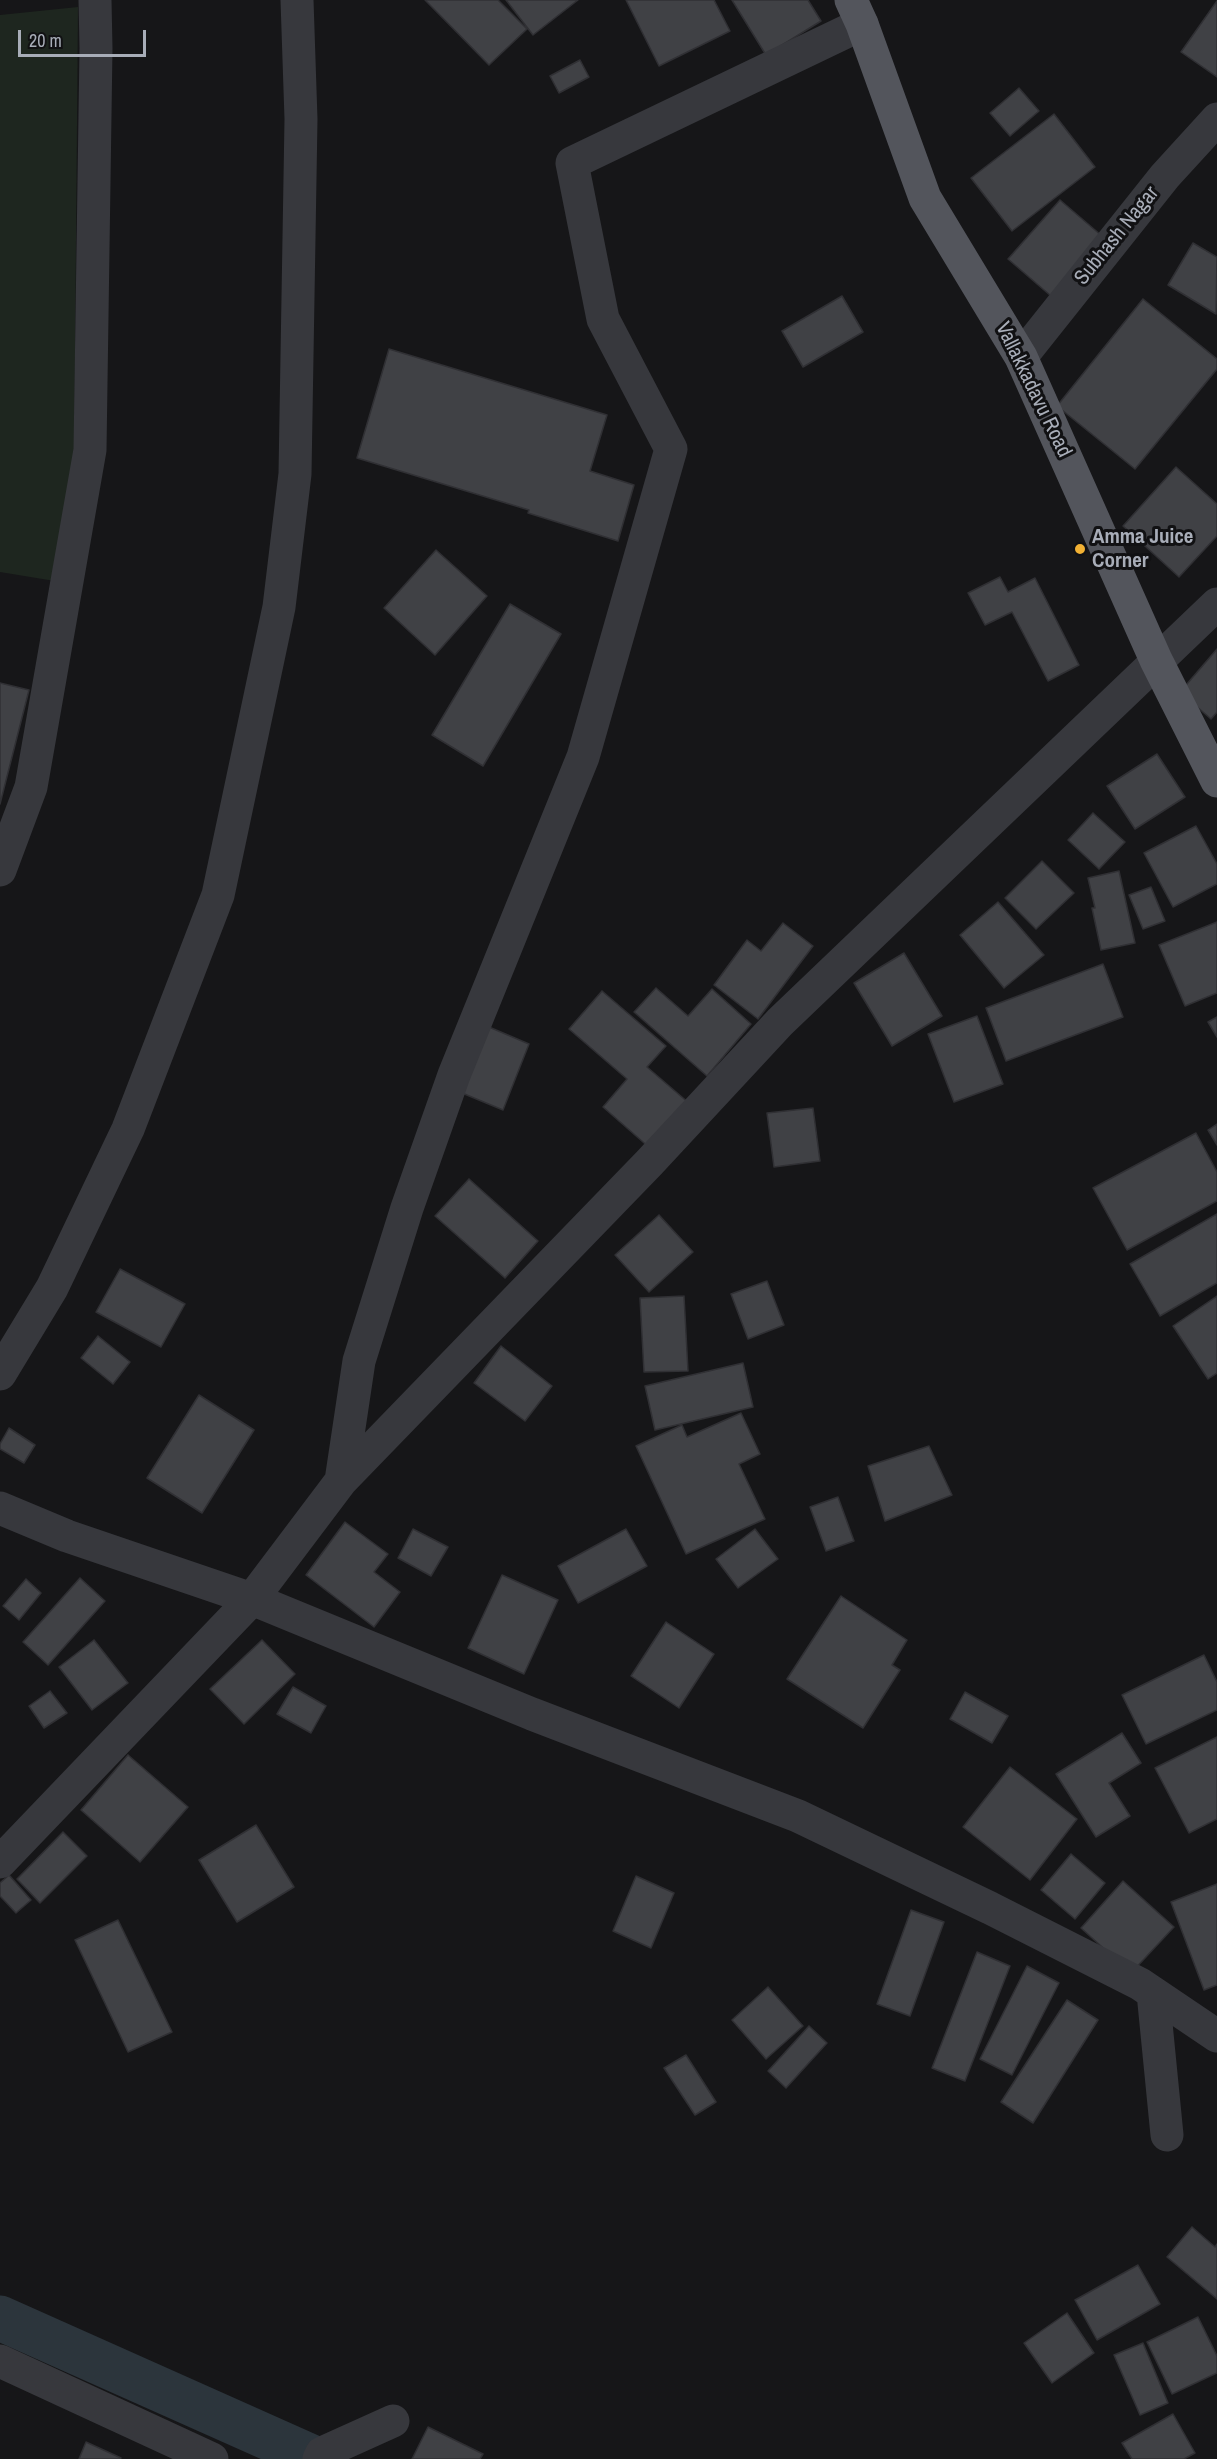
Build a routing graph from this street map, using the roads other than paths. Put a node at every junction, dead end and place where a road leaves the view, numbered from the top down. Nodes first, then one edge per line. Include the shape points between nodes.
1 (95, 0) edge
2 (297, 0) edge
3 (856, 12) edge
4 (1217, 119) edge
5 (1022, 357) junction
6 (1217, 604) edge
7 (1156, 660) junction
8 (1217, 781) edge
9 (0, 870) edge
10 (0, 1374) edge
11 (341, 1481) junction
12 (0, 1508) edge
13 (252, 1599) junction
14 (0, 1862) edge
15 (1153, 1993) junction
16 (1217, 2036) edge
17 (1167, 2135) dead end
18 (0, 2361) edge
19 (393, 2421) dead end
20 (163, 2448) edge
21 (321, 2456) edge
22 (212, 2459) edge

1 - 9 street via 90,450 31,788
2 - 10 street via 301,119 295,474 279,607 218,895 128,1129 52,1288
3 - 5 main road, Vallakkadavu Road via 925,198
3 - 11 street via 572,163 603,319 671,449 583,757 454,1075 407,1208 359,1361
4 - 5 street, Subhash Nagar via 1165,176
5 - 7 main road, Vallakkadavu Road
6 - 7 street
7 - 8 main road, Vallakkadavu Road
7 - 11 street via 780,1022
11 - 13 street
12 - 13 street via 67,1536
13 - 14 street
13 - 15 street via 532,1714 798,1816 990,1908
15 - 16 street
15 - 17 street
18 - 20 street
19 - 21 street
20 - 22 street

